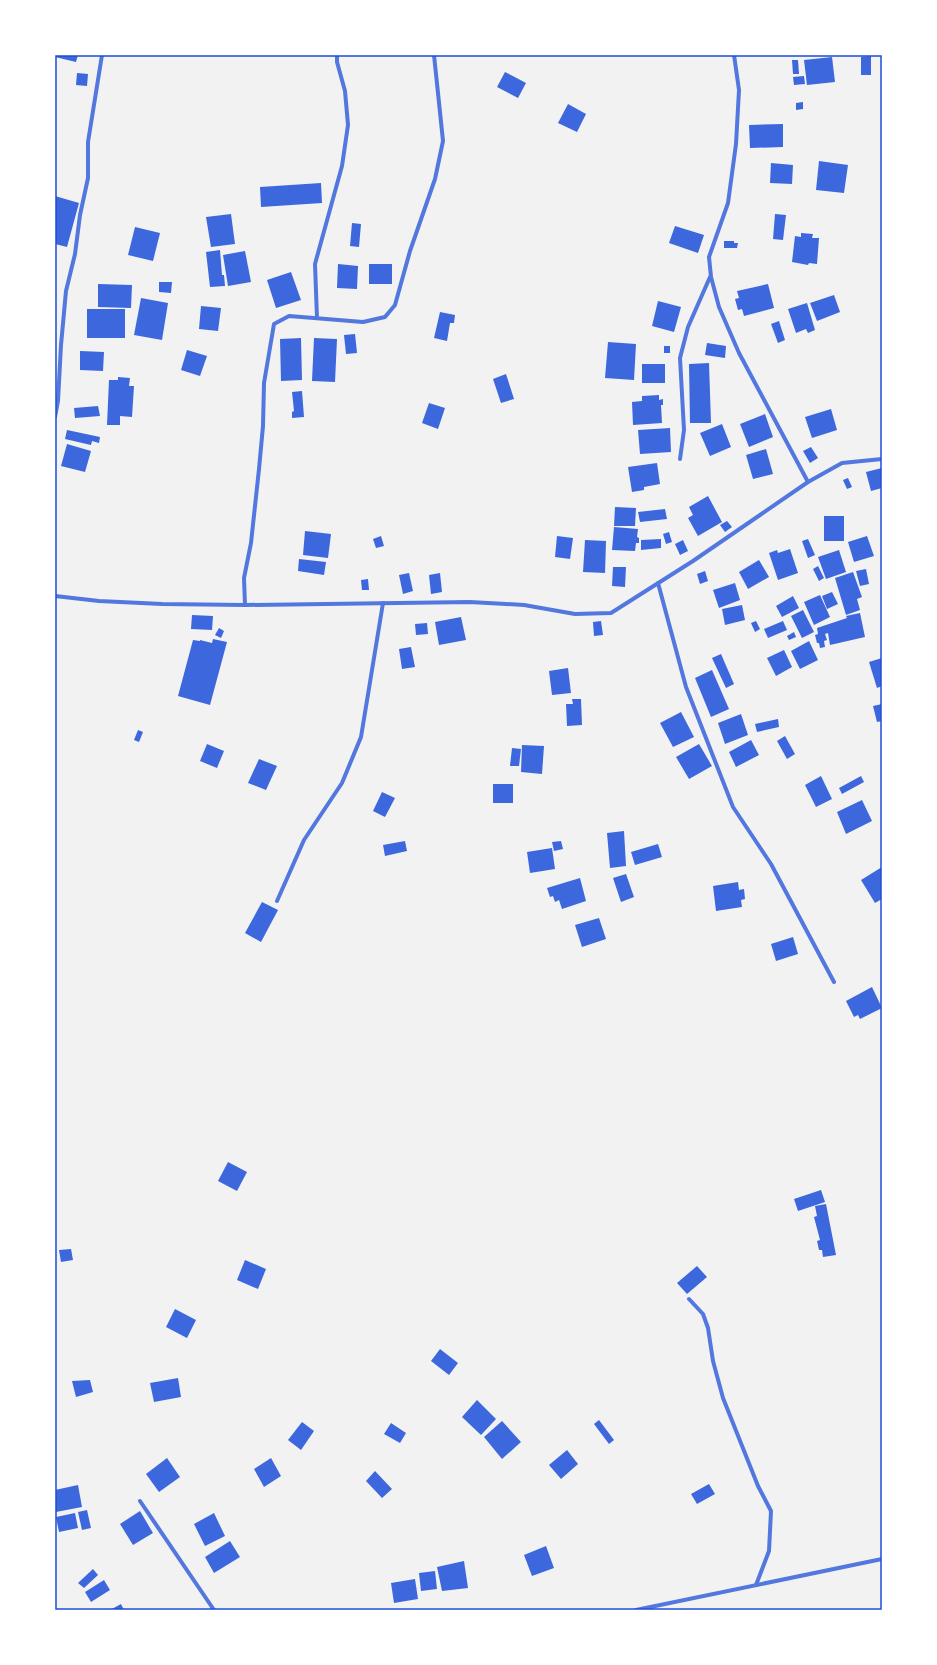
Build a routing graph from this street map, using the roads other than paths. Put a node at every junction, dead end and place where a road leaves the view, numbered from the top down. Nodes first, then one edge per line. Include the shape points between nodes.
1 (102, 55) edge
2 (337, 55) edge
3 (434, 55) edge
4 (734, 55) edge
5 (711, 277) junction
6 (316, 318) junction
7 (55, 417) edge
8 (680, 459) dead end
9 (882, 459) edge
10 (808, 482) junction
11 (658, 583) junction
12 (55, 596) edge
13 (383, 603) junction
14 (245, 605) junction
15 (277, 901) dead end
16 (834, 982) dead end
17 (689, 1299) dead end
18 (140, 1501) dead end
19 (882, 1559) edge
20 (756, 1585) junction
21 (214, 1610) edge
22 (636, 1610) edge

1 - 7 street via 88,142 88,178 80,215 76,254 66,291
2 - 6 street via 345,91 348,125 342,166 315,264
3 - 6 street via 443,141 435,179 394,305 385,317 363,322
4 - 5 street via 739,90 736,144 728,203 709,257
5 - 8 street via 688,327 680,358 684,430
5 - 10 street via 719,307 739,353
6 - 14 street via 289,316 274,324 264,383 264,426 251,543 244,578
9 - 10 street via 842,463
10 - 11 street
11 - 13 street via 611,613 575,614 524,605 470,602
11 - 16 street via 686,687 733,807 771,864
12 - 14 street via 99,601
13 - 14 street
13 - 15 street via 361,737 342,783 304,840
17 - 20 street via 703,1314 722,1398 771,1511 769,1551
18 - 21 street
19 - 20 street
20 - 22 street

